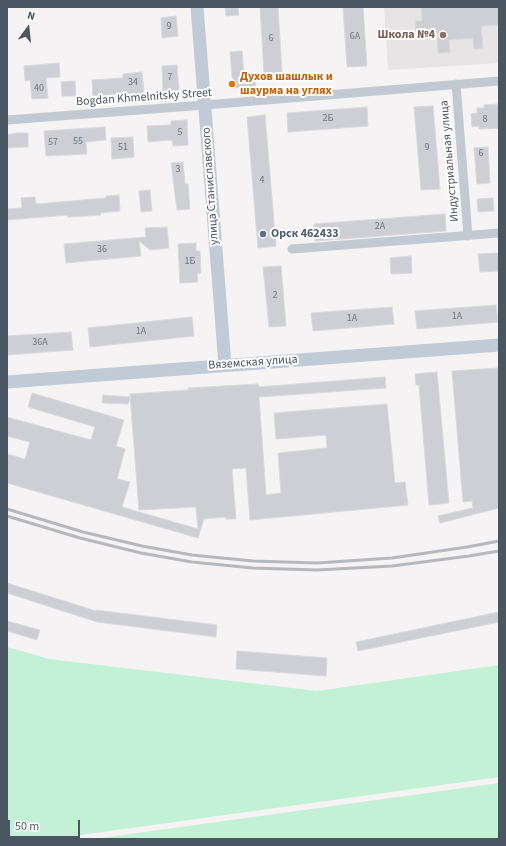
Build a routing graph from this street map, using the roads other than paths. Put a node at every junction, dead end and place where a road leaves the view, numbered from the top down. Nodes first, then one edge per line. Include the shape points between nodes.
1 (197, 7) edge
2 (499, 81) edge
3 (456, 84) junction
4 (205, 105) junction
5 (7, 120) edge
6 (499, 233) edge
7 (468, 236) junction
8 (292, 249) dead end
9 (499, 345) edge
10 (225, 365) junction
11 (7, 382) edge

1 - 4 main road, улица Станиславского
2 - 3 street, Bogdan Khmelnitsky Street
3 - 4 street, Bogdan Khmelnitsky Street
3 - 7 street, Индустриальная улица
4 - 5 street, Bogdan Khmelnitsky Street
4 - 10 main road, улица Станиславского
6 - 7 street
7 - 8 street
9 - 10 main road, Вяземская улица
10 - 11 main road, Вяземская улица

